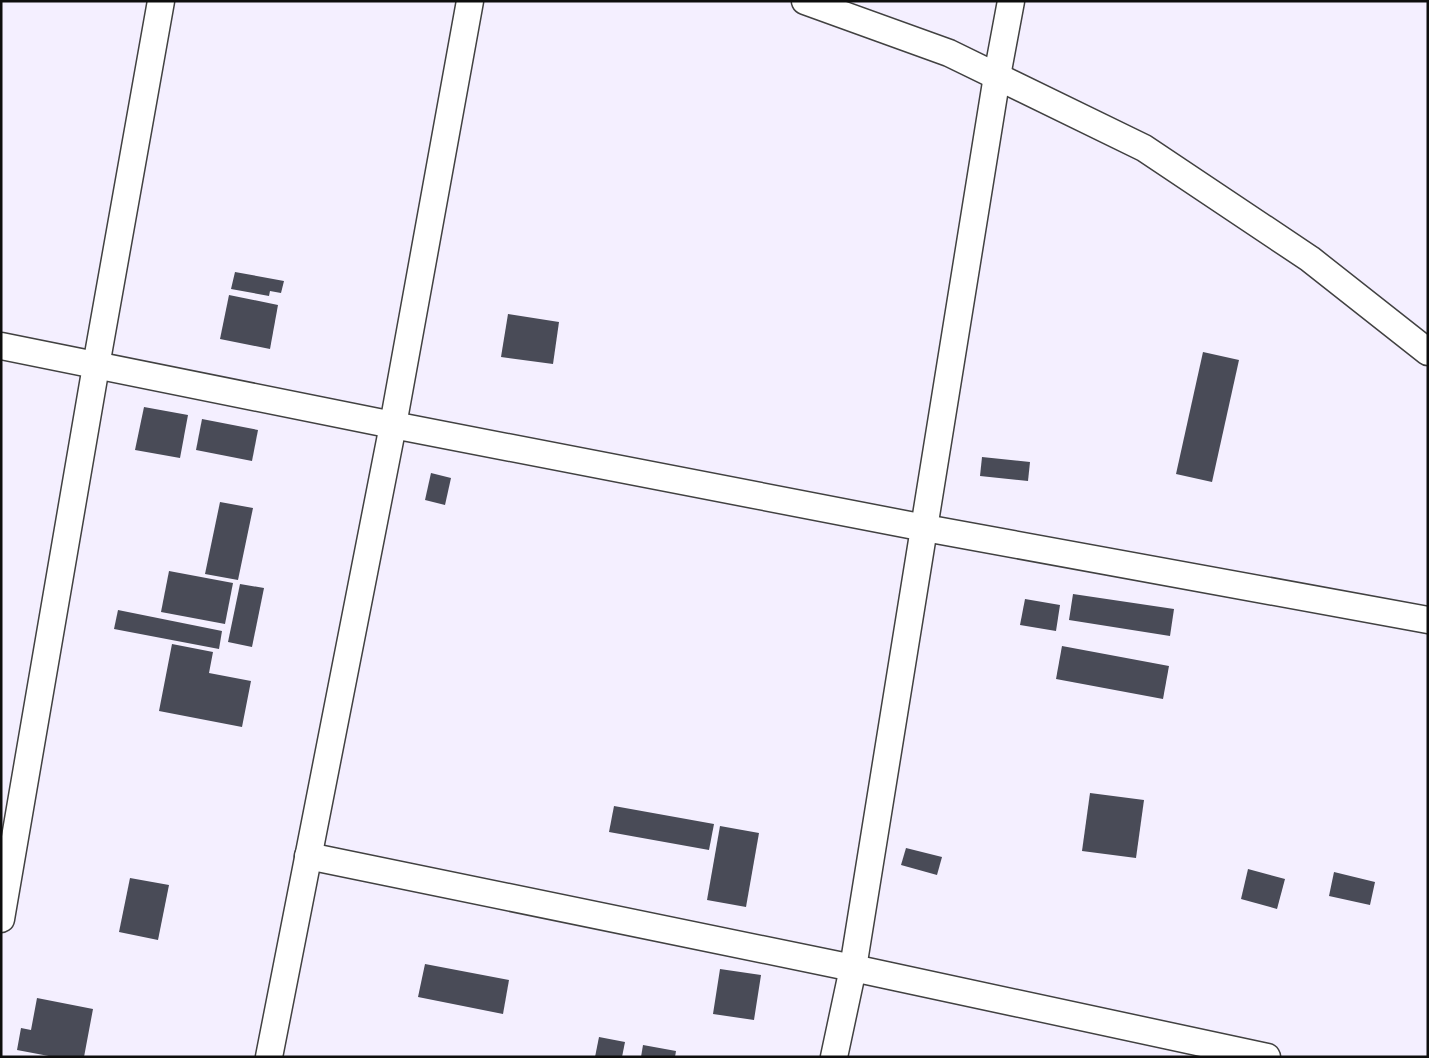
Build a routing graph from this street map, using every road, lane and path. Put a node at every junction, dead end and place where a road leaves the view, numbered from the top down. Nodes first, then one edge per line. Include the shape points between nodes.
1 (161, 1) edge
2 (470, 1) edge
3 (804, 1) edge
4 (1011, 1) edge
5 (997, 76) junction
6 (1, 346) edge
7 (1428, 352) edge
8 (96, 366) junction
9 (393, 425) junction
10 (925, 528) junction
11 (1428, 620) edge
12 (308, 856) junction
13 (1, 919) edge
14 (853, 968) junction
15 (269, 1057) edge
16 (834, 1057) edge
17 (1267, 1057) edge

1 - 8 street
2 - 9 street
3 - 5 street via 949,53
4 - 5 street
5 - 7 street via 1144,148 1310,259
5 - 10 street
6 - 8 street
8 - 9 street
8 - 13 street
9 - 10 street
9 - 12 street
10 - 11 street
10 - 14 street
12 - 14 street
12 - 15 street
14 - 16 street
14 - 17 street

